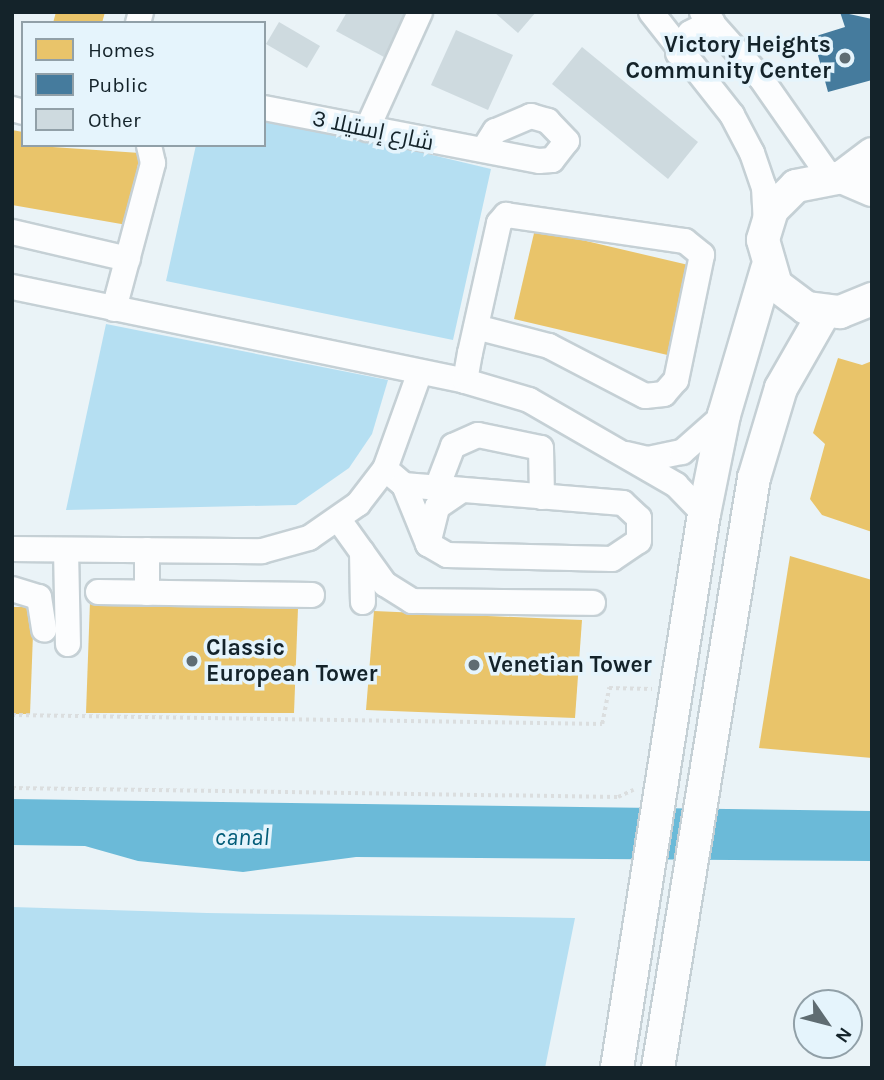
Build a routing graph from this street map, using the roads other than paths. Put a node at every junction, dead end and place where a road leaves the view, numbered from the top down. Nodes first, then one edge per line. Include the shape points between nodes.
1 (420, 12) edge
2 (651, 12) edge
3 (707, 17) edge
4 (678, 53) junction
5 (266, 108) edge
6 (368, 129) junction
7 (149, 147) edge
8 (483, 150) dead end
9 (872, 154) edge
10 (836, 177) junction
11 (872, 190) edge
12 (766, 226) junction
13 (12, 232) edge
14 (128, 259) junction
15 (767, 269) junction
16 (12, 286) edge
17 (867, 305) edge
18 (114, 309) junction
19 (824, 313) junction
20 (476, 327) junction
21 (420, 372) junction
22 (465, 381) junction
23 (724, 415) junction
24 (616, 449) junction
25 (385, 468) junction
26 (404, 485) junction
27 (449, 489) junction
28 (542, 497) junction
29 (704, 514) junction
30 (339, 520) junction
31 (428, 544) junction
32 (12, 549) edge
33 (66, 550) junction
34 (147, 550) junction
35 (362, 552) junction
36 (12, 589) edge
37 (98, 592) dead end
38 (147, 593) junction
39 (312, 595) dead end
40 (363, 602) dead end
41 (593, 603) dead end
42 (44, 630) dead end
43 (68, 644) dead end
44 (617, 1068) edge
45 (658, 1068) edge

1 - 6 street
2 - 4 street
3 - 4 street
3 - 10 street
4 - 12 street via 732,115 752,153 764,187
5 - 6 street, شارع إستيلا 3
6 - 8 street, شارع إستيلا 3
7 - 14 street via 153,163
9 - 10 main road
10 - 11 main road
10 - 12 main road via 790,191
12 - 15 main road
13 - 14 street
14 - 18 street
15 - 19 main road via 789,299
15 - 23 main road
16 - 18 street
17 - 19 main road
18 - 21 street
19 - 45 main road via 781,388 761,447
20 - 20 street via 549,346 645,396 664,394 677,380 702,255 685,241 510,214 499,223
20 - 22 street
21 - 22 street
21 - 25 street
22 - 24 street via 559,414
23 - 24 street via 682,452 666,457
23 - 29 main road
24 - 29 street via 676,485
25 - 26 street
25 - 30 street
26 - 27 street
26 - 31 street
27 - 28 street
27 - 28 street via 453,446 478,435 541,449
27 - 31 street via 437,507
28 - 31 street via 623,503 639,518 639,541 612,559 447,555
29 - 44 main road
30 - 34 street via 309,538 262,551
30 - 35 street
32 - 33 street
33 - 34 street
33 - 43 street
34 - 38 street
35 - 40 street
35 - 41 street via 393,591 412,601
36 - 42 street via 39,597
37 - 38 street
38 - 39 street

